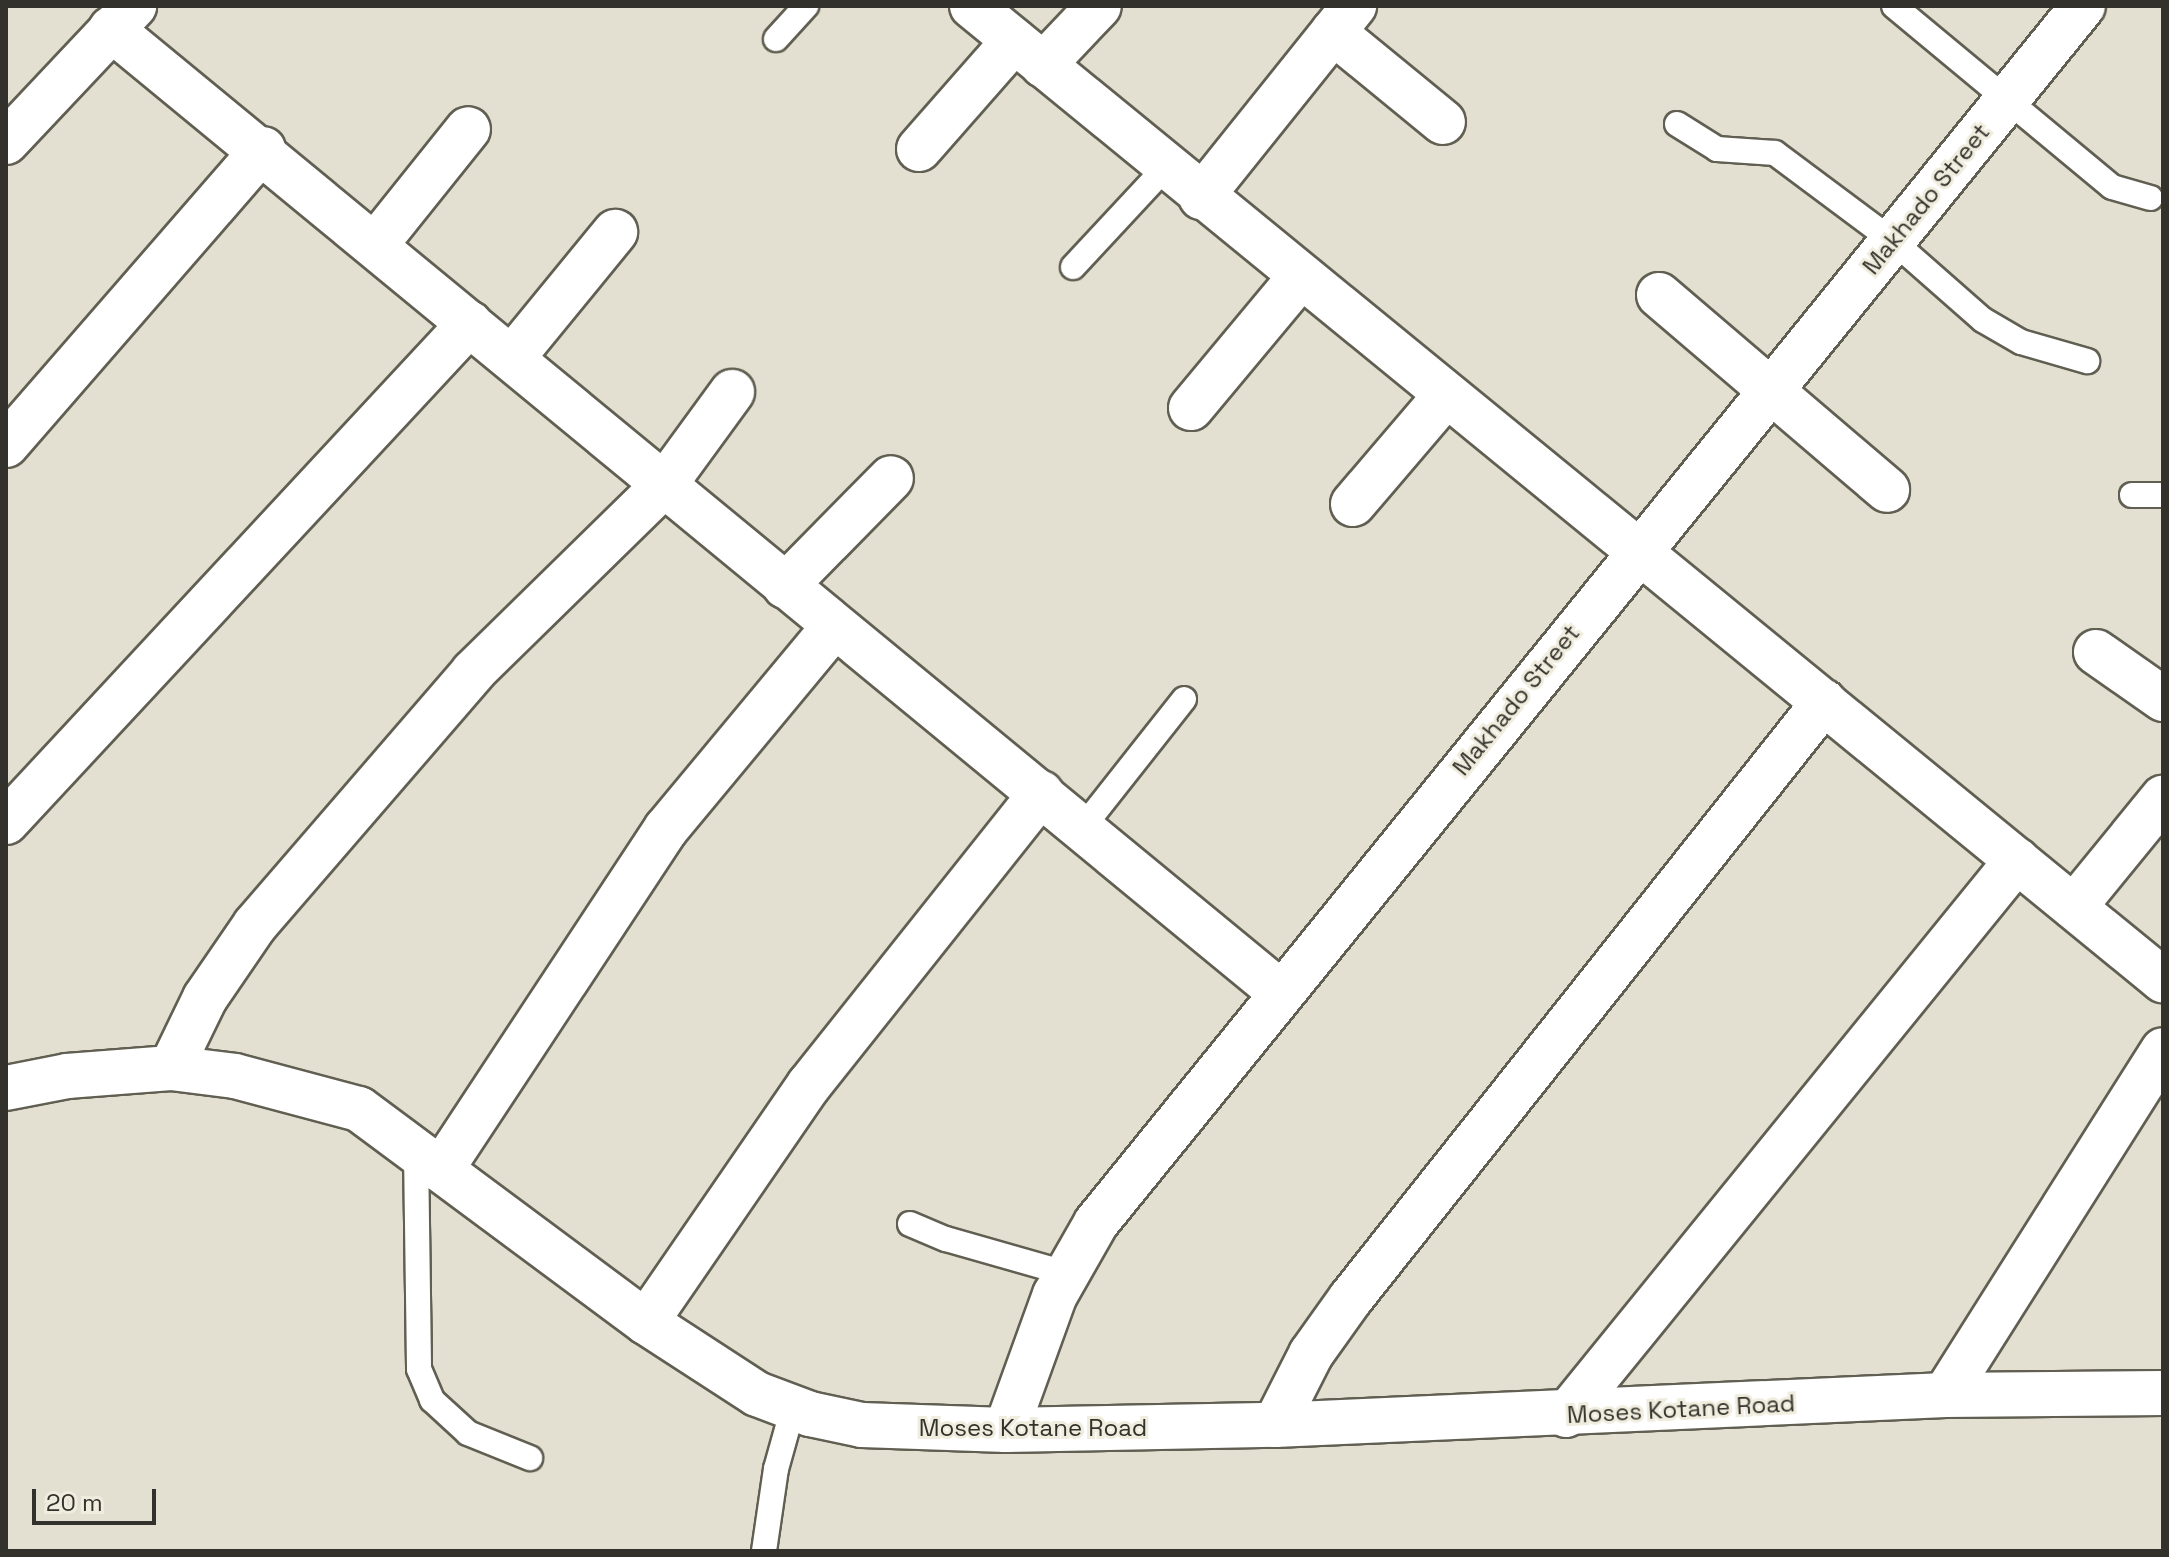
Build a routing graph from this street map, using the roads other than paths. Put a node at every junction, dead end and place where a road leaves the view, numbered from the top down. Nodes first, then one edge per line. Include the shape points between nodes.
1 (806, 6) edge
2 (972, 6) edge
3 (1099, 6) edge
4 (1894, 6) edge
5 (2083, 6) edge
6 (122, 17) edge
7 (1344, 19) edge
8 (776, 39) dead end
9 (1028, 53) junction
10 (2007, 100) junction
11 (1443, 122) dead end
12 (1677, 124) dead end
13 (468, 129) dead end
14 (6, 142) edge
15 (263, 149) junction
16 (919, 149) dead end
17 (1165, 168) junction
18 (1201, 197) junction
19 (2150, 198) dead end
20 (615, 232) dead end
21 (1893, 241) junction
22 (376, 244) junction
23 (1073, 267) dead end
24 (1300, 277) junction
25 (1659, 295) dead end
26 (470, 323) junction
27 (512, 358) junction
28 (2087, 361) dead end
29 (1770, 388) junction
30 (732, 392) dead end
31 (1446, 395) junction
32 (1191, 408) dead end
33 (6, 445) edge
34 (891, 478) dead end
35 (665, 484) junction
36 (1887, 490) dead end
37 (2132, 495) dead end
38 (2163, 495) edge
39 (1353, 504) dead end
40 (1638, 548) junction
41 (785, 586) junction
42 (834, 627) junction
43 (2096, 652) dead end
44 (1184, 699) dead end
45 (2163, 699) edge
46 (1824, 702) junction
47 (1041, 793) junction
48 (2163, 798) edge
49 (6, 822) edge
50 (1083, 827) junction
51 (2017, 860) junction
52 (2074, 907) junction
53 (2163, 980) edge
54 (1280, 992) junction
55 (2163, 1050) edge
56 (171, 1068) junction
57 (6, 1088) edge
58 (428, 1161) junction
59 (910, 1224) dead end
60 (1065, 1273) junction
61 (646, 1322) junction
62 (2163, 1393) edge
63 (1945, 1395) junction
64 (793, 1408) junction
65 (1566, 1415) junction
66 (1275, 1425) junction
67 (1006, 1430) junction
68 (530, 1458) dead end
69 (764, 1551) edge

1 - 8 lane
2 - 9 street
3 - 9 street
4 - 10 lane
5 - 10 street, Makhado Street
6 - 14 street
6 - 15 street
7 - 11 street
7 - 18 street
9 - 16 street
9 - 17 street
10 - 19 lane via 2112,187
10 - 21 street, Makhado Street
12 - 21 lane via 1717,149 1775,153
13 - 22 street
15 - 22 street
15 - 33 street
17 - 18 street
17 - 23 lane
18 - 24 street
20 - 27 street
21 - 28 lane via 1983,320 2021,342
21 - 29 street, Makhado Street
22 - 26 street
24 - 31 street
24 - 32 street
25 - 29 street
26 - 27 street
26 - 49 street
27 - 35 street
29 - 36 street
29 - 40 street, Makhado Street
30 - 35 street
31 - 39 street
31 - 40 street
34 - 41 street
35 - 41 street
35 - 56 street via 473,672 255,925 205,998
37 - 38 lane
40 - 46 street
40 - 54 street, Makhado Street
41 - 42 street
42 - 47 street
42 - 58 street via 666,829
43 - 45 street
44 - 50 lane
46 - 51 street
46 - 66 street via 1351,1298 1311,1354
47 - 50 street
47 - 61 street via 809,1085
48 - 52 street
50 - 54 street
51 - 52 street
51 - 65 street
52 - 53 street
54 - 60 street, Makhado Street via 1096,1223
55 - 63 street
56 - 57 street, Moses Kotane Road via 67,1076
56 - 58 street, Moses Kotane Road via 235,1076 359,1109
58 - 61 street, Moses Kotane Road
58 - 68 lane via 419,1369 432,1400 468,1433
59 - 60 lane
60 - 67 street, Makhado Street
61 - 64 street, Moses Kotane Road via 757,1394
62 - 63 street, Moses Kotane Road
63 - 65 street, Moses Kotane Road
64 - 67 street, Moses Kotane Road via 862,1425
64 - 69 lane via 776,1469
65 - 66 street, Moses Kotane Road
66 - 67 street, Moses Kotane Road

